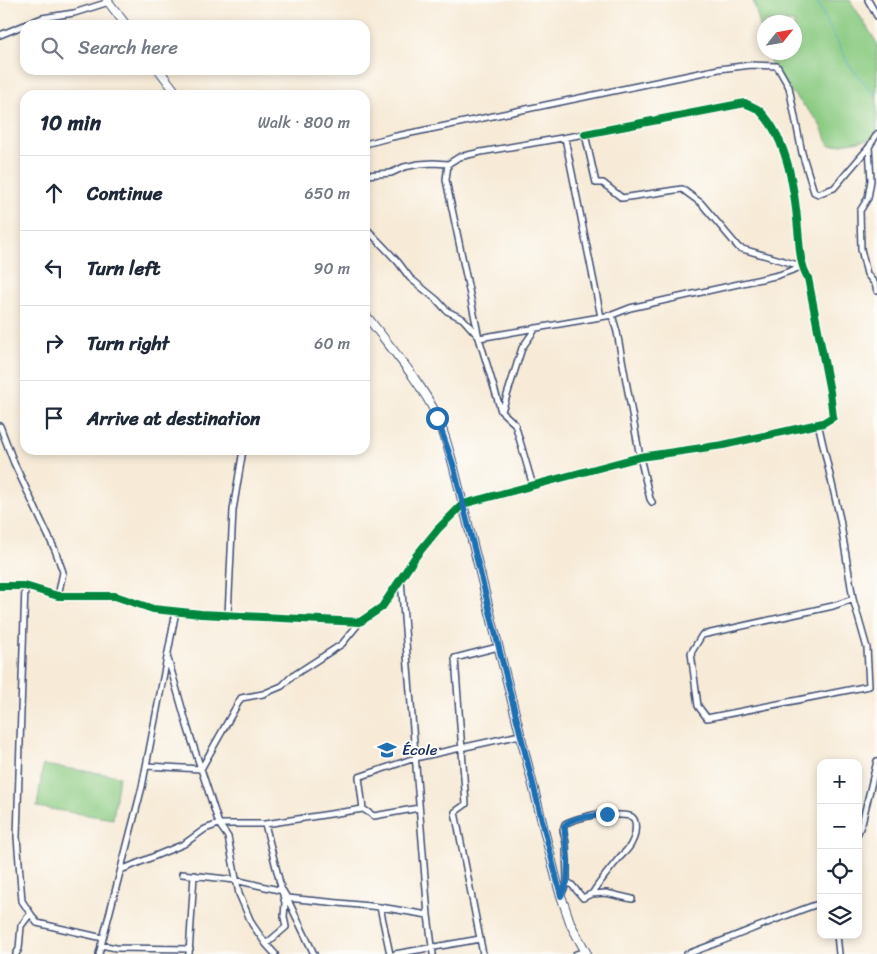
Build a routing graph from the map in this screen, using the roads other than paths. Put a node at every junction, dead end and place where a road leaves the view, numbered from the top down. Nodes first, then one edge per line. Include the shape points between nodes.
1 (868, 0) edge
2 (108, 1) edge
3 (877, 16) edge
4 (37, 20) edge
5 (122, 20) edge
6 (20, 27) edge
7 (0, 35) edge
8 (163, 75) edge
9 (174, 90) edge
10 (585, 134) junction
11 (877, 134) edge
12 (565, 138) junction
13 (370, 143) edge
14 (869, 146) junction
15 (448, 164) junction
16 (370, 175) edge
17 (370, 232) edge
18 (801, 266) junction
19 (877, 291) edge
20 (612, 315) junction
21 (601, 317) junction
22 (370, 321) edge
23 (536, 328) junction
24 (479, 338) junction
25 (502, 411) junction
26 (818, 423) junction
27 (0, 426) edge
28 (241, 455) edge
29 (640, 457) junction
30 (533, 486) junction
31 (652, 502) dead end
32 (463, 504) junction
33 (401, 579) junction
34 (0, 586) edge
35 (25, 586) junction
36 (58, 596) junction
37 (853, 599) junction
38 (176, 611) junction
39 (228, 615) junction
40 (360, 622) junction
41 (498, 647) junction
42 (168, 656) junction
43 (520, 734) junction
44 (461, 748) junction
45 (415, 758) junction
46 (877, 761) edge
47 (146, 766) junction
48 (201, 769) junction
49 (419, 808) junction
50 (363, 809) junction
51 (862, 823) edge
52 (218, 824) junction
53 (265, 824) junction
54 (121, 870) junction
55 (182, 874) dead end
56 (194, 875) junction
57 (235, 880) junction
58 (567, 882) junction
59 (283, 891) junction
60 (592, 894) junction
61 (561, 896) junction
62 (287, 898) junction
63 (632, 899) dead end
64 (817, 904) edge
65 (380, 907) junction
66 (30, 914) junction
67 (428, 915) junction
68 (103, 938) junction
69 (480, 939) junction
70 (837, 939) edge
71 (266, 944) junction
72 (101, 945) junction
73 (433, 946) junction
74 (129, 951) edge
75 (190, 952) edge
76 (586, 952) edge
77 (16, 954) edge
78 (99, 954) edge
79 (275, 954) edge
80 (314, 954) edge
81 (390, 954) edge
82 (395, 954) edge
83 (433, 954) edge
84 (483, 954) edge
85 (576, 954) edge
86 (688, 954) edge
87 (839, 954) edge

1 - 3 street
2 - 4 street via 74,13
2 - 5 main road
6 - 7 street
8 - 9 main road
10 - 12 street
10 - 18 street via 596,183 603,183 622,198 682,190 701,203 739,248
10 - 18 street via 744,103 760,111 774,129 795,195
11 - 14 street
12 - 15 street via 481,152 459,157
12 - 21 street
13 - 14 street via 751,65 777,66 789,88 802,153 814,192 818,194 834,188
14 - 19 street via 871,180 868,198 860,209 861,249
15 - 16 street via 419,164 391,173
15 - 24 street via 446,180
17 - 24 street via 410,278 447,311 463,319
18 - 20 street via 779,275 630,308
18 - 26 street via 808,278 833,417
20 - 21 street
20 - 29 street
21 - 23 street
22 - 32 main road via 437,418
23 - 24 street
23 - 25 street via 522,348
24 - 25 street
25 - 30 street via 516,424
26 - 29 street via 723,446
26 - 37 street via 840,519
27 - 36 street via 63,572
28 - 39 street via 233,510
29 - 30 street
29 - 31 street
30 - 32 street
32 - 33 street via 438,529
32 - 41 main road
33 - 40 street via 382,607
33 - 45 street
34 - 35 street
35 - 36 street
35 - 66 street via 17,837 22,902
36 - 38 street via 115,596 153,608
37 - 37 street via 702,635 691,653 698,706 707,718 869,686 867,648
38 - 39 street
38 - 42 street
39 - 40 street
40 - 48 street via 342,644 282,686 241,698
41 - 43 main road
41 - 44 street via 455,658
42 - 47 street
42 - 48 street
43 - 44 street
43 - 61 main road
44 - 45 street
44 - 69 street via 466,804 455,812
45 - 49 street
45 - 50 street via 359,777
46 - 51 street
47 - 48 street
47 - 54 street
48 - 52 street
49 - 50 street via 374,816
49 - 67 street
50 - 53 street
52 - 53 street
52 - 54 street via 184,844
52 - 57 street via 228,838
53 - 59 street
54 - 68 street
55 - 56 street
56 - 57 street
56 - 75 street
57 - 59 street
57 - 71 street via 252,924
58 - 60 street via 583,898
58 - 60 street via 563,830 567,822 607,814 632,817 636,822 632,843
58 - 61 street
59 - 62 street
59 - 71 street via 286,927
60 - 63 street via 606,893
61 - 76 main road via 571,925
62 - 65 street
62 - 80 street
64 - 86 street
65 - 67 street
65 - 81 street
66 - 68 street via 37,923
66 - 77 street via 21,926
67 - 73 street
68 - 72 street
69 - 73 street
69 - 84 street
70 - 87 street
71 - 79 street
72 - 74 street
72 - 78 street
73 - 82 street
73 - 83 street
74 - 75 street
76 - 85 street

